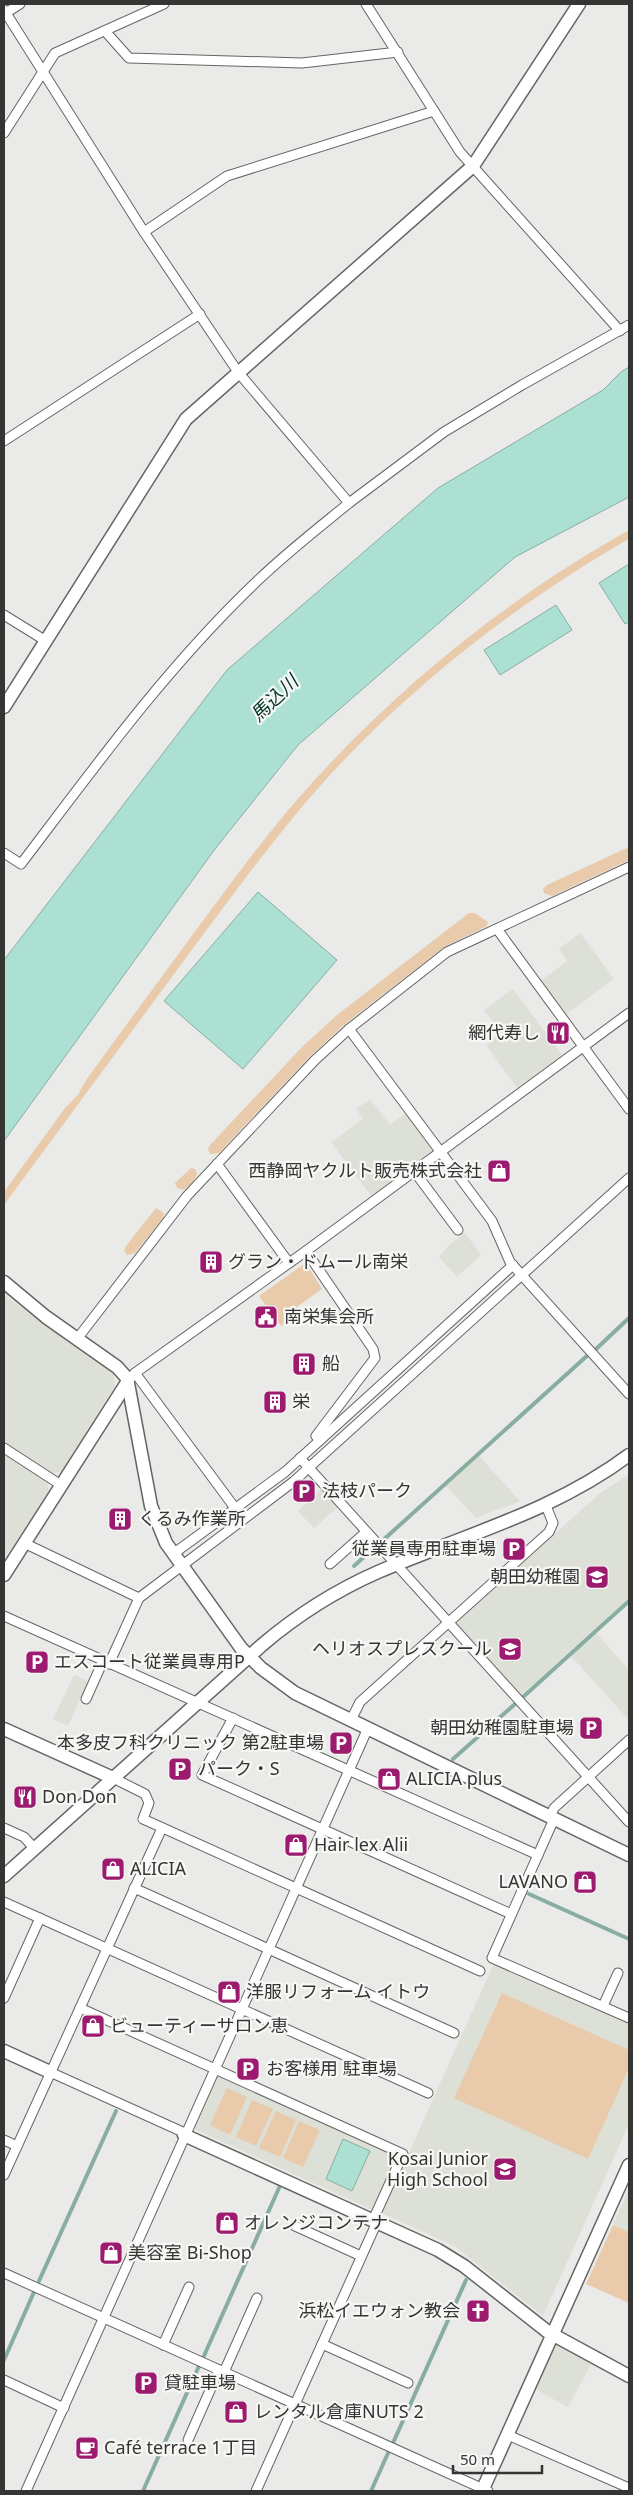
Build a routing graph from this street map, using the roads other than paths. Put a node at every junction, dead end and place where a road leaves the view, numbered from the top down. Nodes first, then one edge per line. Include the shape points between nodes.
1 (20, 4) edge
2 (164, 4) edge
3 (366, 4) edge
4 (578, 4) edge
5 (4, 12) edge
6 (105, 31) junction
7 (398, 52) junction
8 (44, 73) junction
9 (434, 111) junction
10 (4, 133) edge
11 (473, 166) junction
12 (144, 232) junction
13 (200, 314) junction
14 (629, 325) edge
15 (620, 331) junction
16 (238, 372) junction
17 (4, 441) edge
18 (349, 502) junction
19 (4, 615) edge
20 (46, 641) junction
21 (4, 707) edge
22 (4, 853) edge
23 (629, 867) edge
24 (497, 929) junction
25 (629, 1013) edge
26 (349, 1029) junction
27 (583, 1047) junction
28 (629, 1109) edge
29 (440, 1152) junction
30 (217, 1164) junction
31 (414, 1171) junction
32 (629, 1178) edge
33 (458, 1230) dead end
34 (306, 1251) junction
35 (289, 1263) junction
36 (513, 1265) junction
37 (522, 1275) junction
38 (4, 1282) edge
39 (78, 1339) junction
40 (132, 1377) junction
41 (629, 1394) edge
42 (320, 1440) junction
43 (4, 1448) edge
44 (629, 1456) edge
45 (300, 1458) junction
46 (308, 1468) junction
47 (62, 1485) junction
48 (546, 1506) junction
49 (235, 1508) junction
50 (366, 1532) junction
51 (24, 1543) junction
52 (173, 1554) junction
53 (330, 1564) dead end
54 (397, 1565) junction
55 (181, 1566) junction
56 (4, 1575) edge
57 (139, 1598) junction
58 (4, 1616) edge
59 (449, 1622) junction
60 (249, 1656) junction
61 (106, 1662) junction
62 (86, 1698) dead end
63 (197, 1703) junction
64 (233, 1718) junction
65 (351, 1720) junction
66 (368, 1728) junction
67 (4, 1729) edge
68 (629, 1740) edge
69 (349, 1770) junction
70 (589, 1777) junction
71 (113, 1778) junction
72 (552, 1818) junction
73 (629, 1822) edge
74 (4, 1828) edge
75 (162, 1828) junction
76 (322, 1829) junction
77 (34, 1848) junction
78 (538, 1855) junction
79 (629, 1855) edge
80 (4, 1876) edge
81 (134, 1888) junction
82 (296, 1888) junction
83 (4, 1902) edge
84 (511, 1914) junction
85 (40, 1918) junction
86 (107, 1948) junction
87 (268, 1949) junction
88 (480, 1971) dead end
89 (618, 1973) dead end
90 (4, 1998) edge
91 (603, 2006) junction
92 (80, 2008) junction
93 (241, 2009) junction
94 (629, 2018) edge
95 (454, 2033) dead end
96 (4, 2052) edge
97 (214, 2068) junction
98 (50, 2072) junction
99 (428, 2093) dead end
100 (185, 2134) junction
101 (4, 2140) edge
102 (17, 2146) junction
103 (629, 2165) edge
104 (4, 2175) edge
105 (375, 2221) junction
106 (295, 2226) dead end
107 (361, 2256) junction
108 (4, 2273) edge
109 (189, 2288) dead end
110 (257, 2298) dead end
111 (104, 2318) junction
112 (553, 2335) junction
113 (322, 2344) junction
114 (163, 2345) junction
115 (222, 2371) junction
116 (629, 2376) edge
117 (4, 2380) edge
118 (408, 2383) dead end
119 (295, 2404) junction
120 (64, 2408) junction
121 (508, 2435) junction
122 (188, 2440) dead end
123 (629, 2488) edge
124 (485, 2490) edge
125 (26, 2491) edge
126 (256, 2491) edge

1 - 5 street
2 - 6 street
3 - 7 street
4 - 11 street
5 - 8 street
6 - 7 street via 129,58 302,63
6 - 8 street via 55,53
7 - 9 street
8 - 10 street
8 - 12 street
9 - 11 street via 460,152
9 - 12 street via 227,176
11 - 15 street
11 - 16 street
12 - 13 street
13 - 16 street
13 - 17 street
14 - 15 street
15 - 18 street via 444,432
16 - 18 street
16 - 20 street via 186,419
18 - 22 street via 252,586 193,646 133,716 21,864
19 - 20 street
20 - 21 street
23 - 24 street
24 - 26 street via 447,952
24 - 27 street
25 - 27 street
26 - 29 street
26 - 30 street via 315,1060
27 - 28 street
27 - 29 street
29 - 31 street
29 - 36 street via 492,1221
30 - 35 street
30 - 39 street via 187,1196
31 - 33 street
31 - 34 street
32 - 37 street
34 - 35 street
34 - 42 street via 373,1349 375,1358 316,1436
35 - 40 street
36 - 37 street
36 - 42 street
37 - 41 street
37 - 46 street
38 - 39 street
39 - 40 street
40 - 47 street
40 - 49 street
40 - 52 street via 151,1506
42 - 45 street
43 - 47 street
44 - 48 street
45 - 46 street
45 - 49 street
46 - 50 street
46 - 55 street
47 - 51 street
48 - 54 street
48 - 59 street via 553,1523 549,1532
49 - 52 street
50 - 53 street
50 - 54 street
51 - 56 street
51 - 57 street
52 - 55 street
54 - 59 street
54 - 60 street via 320,1604
55 - 57 street
55 - 60 street
57 - 61 street
58 - 61 street
59 - 65 street via 360,1702
59 - 70 street
60 - 63 street
60 - 65 street via 283,1685
61 - 62 street
61 - 63 street
63 - 64 street
63 - 71 street
64 - 69 street
64 - 76 street via 202,1775
65 - 66 street
66 - 69 street
66 - 72 street
67 - 71 street
68 - 70 street
69 - 76 street
69 - 78 street
70 - 72 street via 554,1808
70 - 73 street
71 - 75 street via 145,1794 149,1803 143,1819
71 - 77 street
72 - 78 street
72 - 79 street
74 - 77 street via 24,1837
75 - 81 street
75 - 82 street
76 - 82 street
76 - 84 street
77 - 80 street
78 - 84 street
81 - 86 street
81 - 87 street
82 - 87 street
82 - 88 street
83 - 85 street
84 - 91 street via 492,1958
85 - 86 street
85 - 90 street
86 - 92 street
86 - 93 street
87 - 93 street
87 - 95 street
89 - 91 street
91 - 94 street
92 - 97 street
92 - 98 street
93 - 97 street
93 - 99 street
96 - 98 street
97 - 100 street
97 - 105 street via 403,2154
98 - 100 street
98 - 102 street
100 - 105 street
100 - 111 street
101 - 102 street
102 - 104 street
103 - 112 street
105 - 107 street
105 - 112 street via 456,2260
106 - 107 street
107 - 113 street
108 - 111 street
109 - 114 street
110 - 115 street
111 - 114 street
111 - 120 street
112 - 116 street
112 - 121 street
113 - 118 street
113 - 119 street
114 - 115 street
115 - 119 street
115 - 122 street
117 - 120 street
119 - 124 street
119 - 126 street
120 - 125 street
121 - 123 street
121 - 124 street

